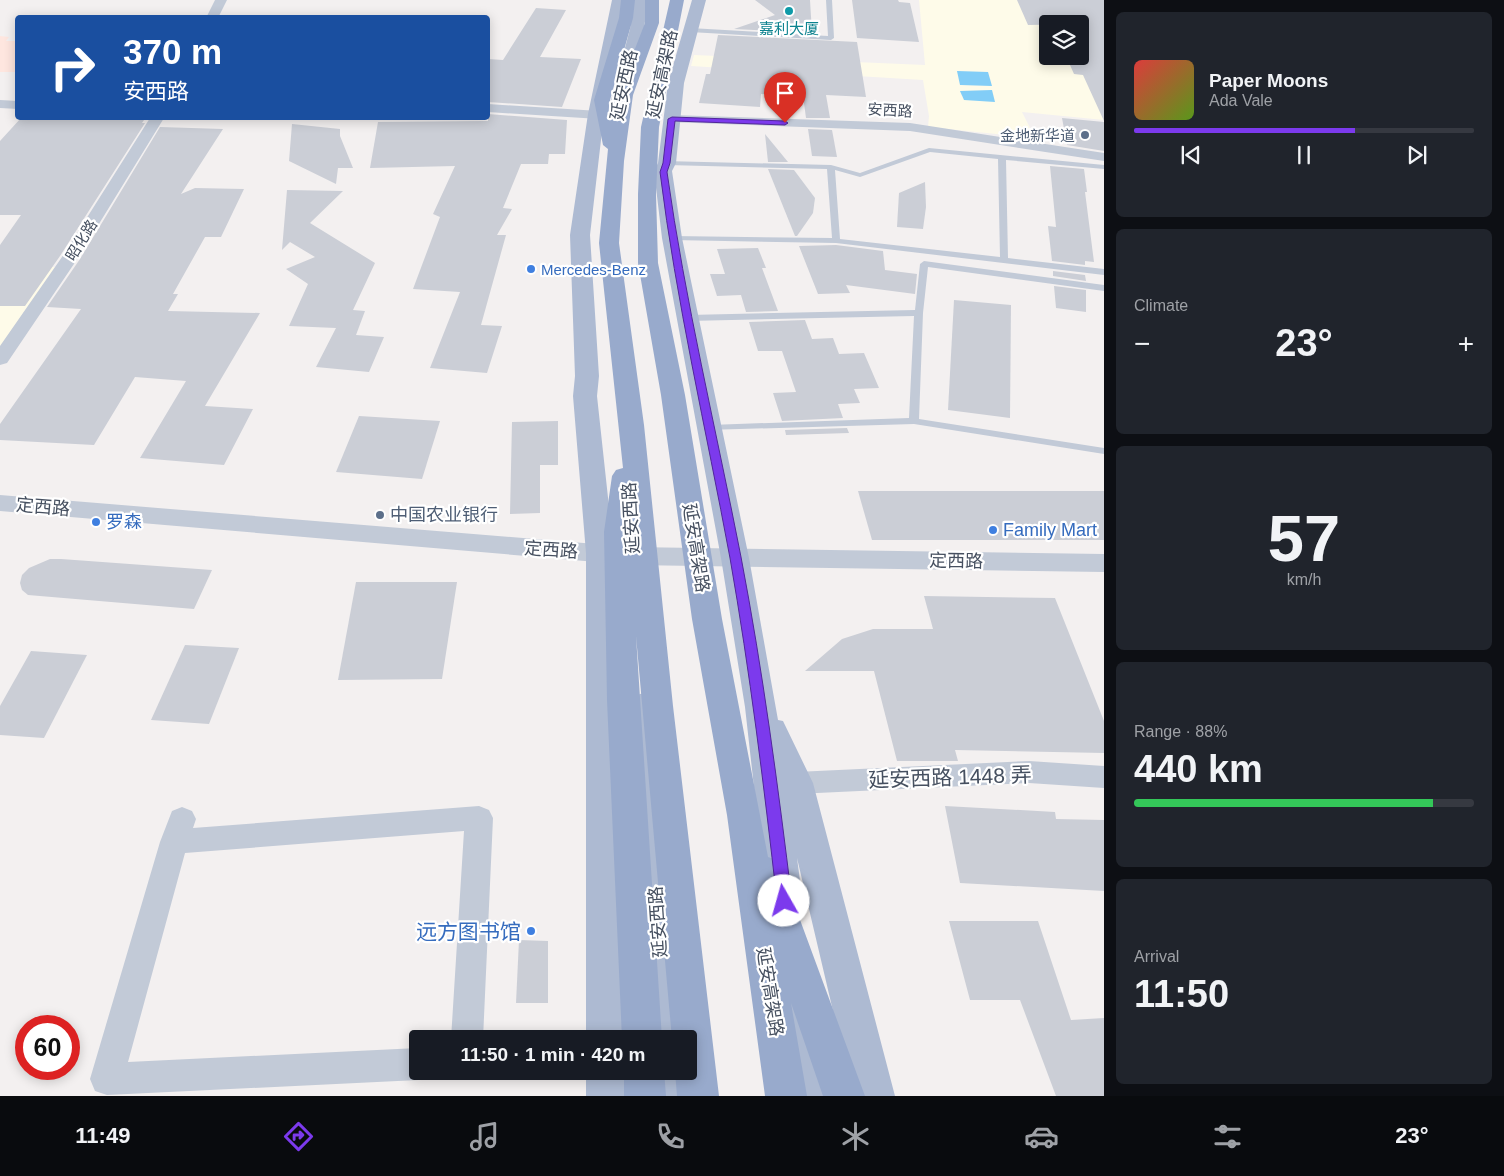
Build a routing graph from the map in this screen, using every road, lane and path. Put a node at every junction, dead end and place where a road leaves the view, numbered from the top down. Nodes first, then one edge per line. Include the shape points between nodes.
1 (221, 0) edge
2 (619, 0) edge
3 (628, 0) edge
4 (641, 0) edge
5 (652, 0) edge
6 (677, 0) edge
7 (829, 0) edge
8 (689, 11) edge
9 (214, 15) edge
10 (0, 104) edge
11 (15, 105) edge
12 (490, 108) edge
13 (605, 115) junction
14 (672, 119) junction
15 (156, 120) edge
16 (1002, 157) junction
17 (1104, 157) edge
18 (615, 161) junction
19 (667, 163) junction
20 (831, 167) junction
21 (1104, 167) edge
22 (672, 238) junction
23 (836, 241) junction
24 (1004, 261) junction
25 (617, 271) junction
26 (1104, 272) edge
27 (1104, 288) edge
28 (919, 313) junction
29 (688, 318) junction
30 (584, 319) junction
31 (0, 359) edge
32 (914, 421) junction
33 (632, 425) junction
34 (710, 428) junction
35 (1104, 451) edge
36 (0, 503) edge
37 (600, 553) junction
38 (632, 556) junction
39 (736, 558) junction
40 (1104, 563) edge
41 (761, 707) junction
42 (1104, 777) edge
43 (796, 783) junction
44 (744, 815) junction
45 (467, 1030) edge
46 (606, 1030) edge
47 (641, 1030) edge
48 (665, 1030) edge
49 (409, 1064) edge
50 (606, 1080) edge
51 (644, 1080) edge
52 (668, 1080) edge
53 (607, 1096) edge
54 (645, 1096) edge
55 (669, 1096) edge
56 (698, 1096) edge
57 (786, 1096) edge
58 (808, 1096) edge
59 (844, 1096) edge
60 (874, 1096) edge

1 - 9 street
2 - 13 main road
3 - 18 highway via 626,18 602,100
4 - 13 main road, 延安西路 via 637,28
5 - 18 highway, 延安高架路 via 652,23 625,95
6 - 8 highway, 延安高架路
7 - 8 lane via 832,38
8 - 14 main road
8 - 44 highway, 延安高架路 via 650,127 648,263 673,395 707,619
10 - 11 street
12 - 13 street
13 - 25 main road, 延安西路
13 - 30 main road via 580,235
14 - 17 street, 安西路 via 910,127
14 - 19 main road
15 - 31 street, 昭化路 via 70,258
16 - 20 lane via 929,150 860,175
16 - 21 lane
16 - 24 lane
18 - 33 highway, 延安高架路 via 609,243
19 - 20 lane
19 - 22 main road via 663,172
20 - 23 lane
22 - 23 lane
22 - 29 main road
23 - 24 lane
24 - 26 lane
25 - 30 main road
25 - 38 main road, 延安西路
27 - 28 lane via 924,264
28 - 29 lane
28 - 32 lane
29 - 34 main road
30 - 37 main road via 585,396
32 - 34 lane
32 - 35 lane
33 - 47 highway via 618,532 623,700
33 - 56 highway, 延安高架路 via 657,706
34 - 39 main road
36 - 37 street, 定西路
37 - 38 street, 定西路
37 - 46 main road
38 - 39 street, 定西路
38 - 48 main road, 延安西路
39 - 40 street, 定西路
39 - 41 main road
41 - 43 main road
41 - 58 main road
42 - 43 street, 延安西路 1448 弄 via 1029,772
43 - 60 main road
44 - 57 highway, 延安高架路
44 - 59 highway
45 - 49 street via 479,818 178,831 107,1079
50 - 53 main road
51 - 54 highway
52 - 55 main road

